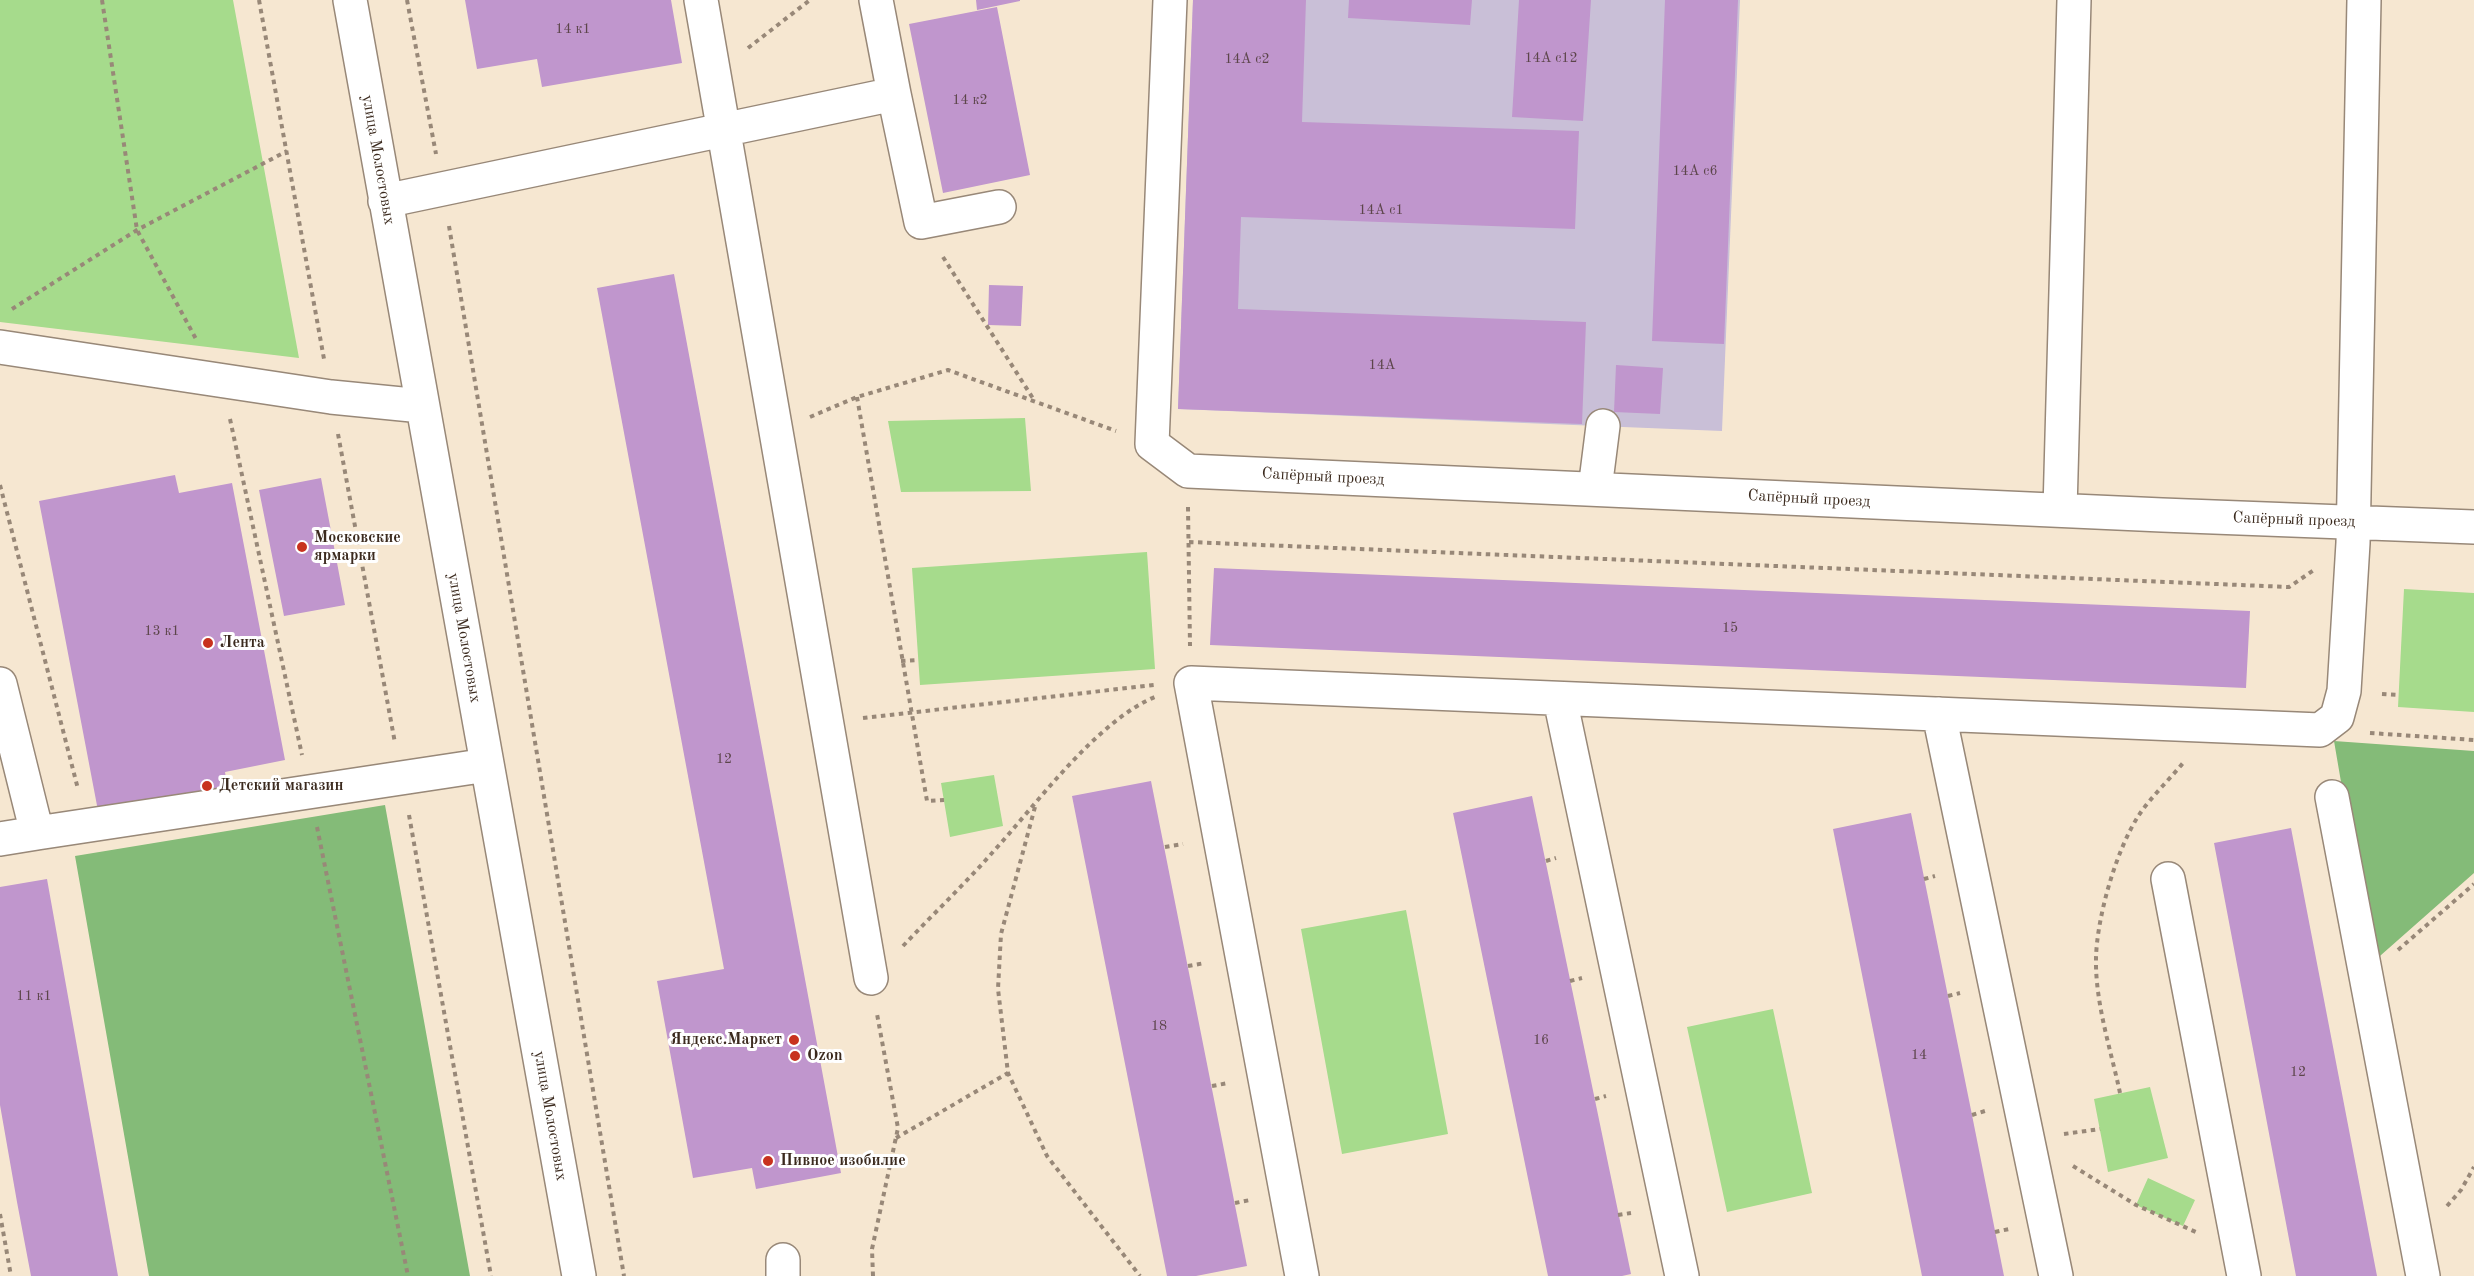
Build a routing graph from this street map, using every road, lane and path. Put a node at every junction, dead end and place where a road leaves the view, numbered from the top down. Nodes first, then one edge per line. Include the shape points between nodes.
1 (102, 0) edge
2 (259, 0) edge
3 (350, 0) edge
4 (407, 0) edge
5 (701, 0) edge
6 (810, 0) edge
7 (876, 0) edge
8 (1170, 0) edge
9 (2074, 0) edge
10 (2364, 0) edge
11 (714, 74) junction
12 (894, 94) junction
13 (725, 130) junction
14 (287, 151) junction
15 (443, 189) junction
16 (385, 201) junction
17 (999, 207) dead end
18 (921, 222) junction
19 (137, 230) junction
20 (10, 311) dead end
21 (0, 347) edge
22 (219, 381) junction
23 (331, 397) junction
24 (857, 397) junction
25 (1034, 401) junction
26 (422, 406) junction
27 (240, 417) dead end
28 (1603, 426) dead end
29 (776, 432) junction
30 (1152, 444) junction
31 (1188, 471) junction
32 (0, 485) edge
33 (1595, 489) junction
34 (2060, 510) junction
35 (2474, 527) edge
36 (2353, 533) junction
37 (1189, 542) junction
38 (918, 660) dead end
39 (901, 661) junction
40 (0, 684) edge
41 (1175, 684) junction
42 (1560, 699) junction
43 (910, 714) junction
44 (1939, 714) junction
45 (826, 722) junction
46 (2320, 730) junction
47 (2474, 740) edge
48 (487, 765) junction
49 (402, 777) junction
50 (310, 791) junction
51 (2332, 797) dead end
52 (944, 800) dead end
53 (1036, 803) junction
54 (88, 825) junction
55 (37, 833) junction
56 (0, 838) edge
57 (2168, 879) dead end
58 (2474, 884) edge
59 (871, 978) junction
60 (2366, 979) junction
61 (1008, 1073) junction
62 (896, 1138) junction
63 (2028, 1138) junction
64 (0, 1214) edge
65 (2199, 1234) dead end
66 (11, 1276) edge
67 (408, 1276) edge
68 (491, 1276) edge
69 (579, 1276) edge
70 (624, 1276) edge
71 (873, 1276) edge
72 (1140, 1276) edge
73 (1302, 1276) edge
74 (1682, 1276) edge
75 (2056, 1276) edge
76 (2244, 1276) edge
77 (2423, 1276) edge

1 - 19 path
2 - 14 path
3 - 16 street, улица Молостовых
4 - 15 path
5 - 11 street
6 - 11 path
7 - 12 street
8 - 30 street
9 - 34 street
10 - 36 street
11 - 13 street
12 - 13 street
12 - 18 street
13 - 15 street
13 - 29 street
14 - 19 path
14 - 23 path
15 - 16 street
15 - 70 path
16 - 26 street, улица Молостовых
17 - 18 street
18 - 25 path
19 - 20 path
19 - 22 path
21 - 22 street
22 - 23 street
23 - 26 street
23 - 49 path
24 - 25 path via 948,370
24 - 29 path
24 - 39 path
25 - 30 path
26 - 48 street, улица Молостовых
27 - 50 path via 229,416
28 - 33 street
29 - 45 street
30 - 31 street
31 - 33 street, Сапёрный проезд
31 - 37 path
32 - 54 path
33 - 34 street, Сапёрный проезд
34 - 36 street, Сапёрный проезд
35 - 36 street, Сапёрный проезд
36 - 37 path via 2289,587
36 - 46 street via 2344,691 2337,717
37 - 41 path
38 - 39 path
39 - 43 path
40 - 55 street
41 - 42 street
41 - 43 path
41 - 53 path via 1138,704 1083,750
41 - 73 street
42 - 44 street
42 - 74 street
43 - 45 path
43 - 52 path via 927,801
44 - 46 street
44 - 63 street
45 - 59 street
46 - 47 path
48 - 49 street
48 - 69 street, улица Молостовых
49 - 50 street
49 - 68 path
50 - 54 street
50 - 67 path
51 - 60 street
53 - 59 path
53 - 61 path via 1001,934 998,989
54 - 55 street
55 - 56 street
57 - 76 street
58 - 60 path
59 - 62 path via 898,1128
60 - 77 street
61 - 62 path
61 - 72 path via 1047,1156
62 - 71 path via 872,1249
63 - 65 path via 2136,1205
63 - 75 street
64 - 66 path

